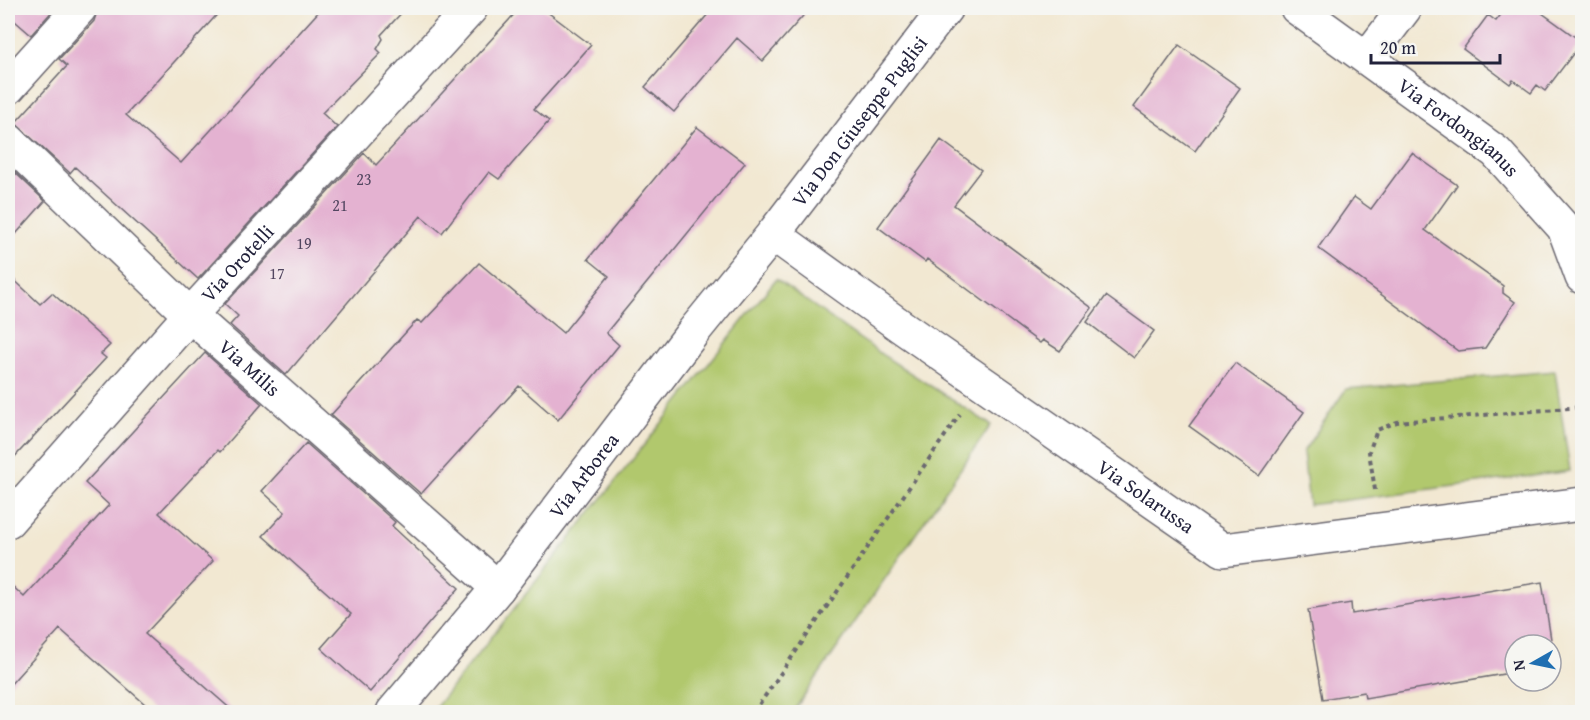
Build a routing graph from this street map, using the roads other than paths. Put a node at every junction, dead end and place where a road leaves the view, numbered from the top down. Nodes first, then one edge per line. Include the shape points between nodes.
1 (80, 8) edge
2 (471, 8) edge
3 (946, 8) edge
4 (1297, 8) edge
5 (1405, 8) edge
6 (1367, 58) junction
7 (8, 88) edge
8 (8, 140) edge
9 (773, 234) junction
10 (1582, 278) edge
11 (189, 315) junction
12 (1582, 504) edge
13 (8, 521) edge
14 (498, 588) junction
15 (393, 712) edge

1 - 7 street
2 - 11 street, Via Orotelli
3 - 9 street, Via Don Giuseppe Puglisi
4 - 6 street, Via Fordongianus
5 - 6 street
6 - 10 street, Via Fordongianus via 1496,152 1564,228
8 - 11 street, Via Milis
9 - 12 street, Via Solarussa via 1223,550
9 - 14 street, Via Arborea
11 - 13 street, Via Orotelli
11 - 14 street, Via Milis
14 - 15 street, Via Arborea

